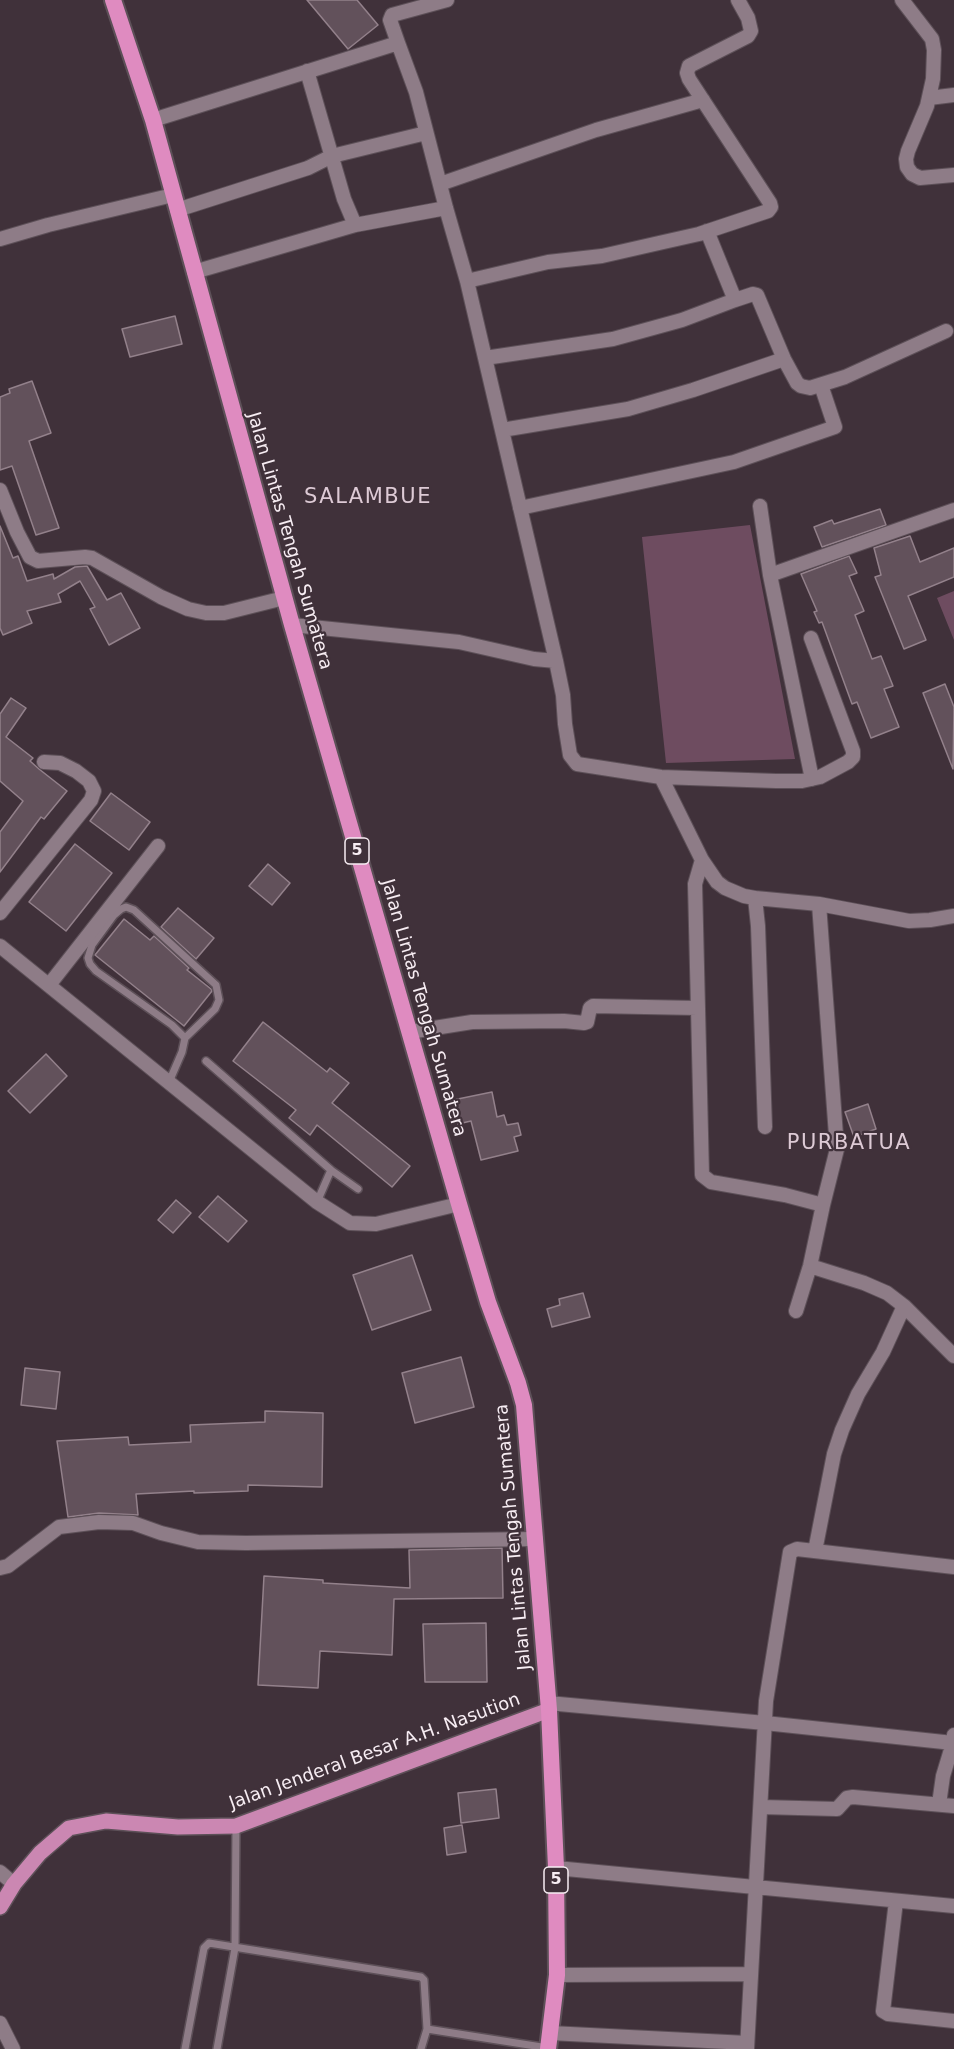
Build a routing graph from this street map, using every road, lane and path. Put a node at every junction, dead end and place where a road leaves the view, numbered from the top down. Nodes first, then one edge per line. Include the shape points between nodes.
1 (113, 0) edge
2 (447, 0) edge
3 (738, 0) edge
4 (902, 0) edge
5 (398, 43) junction
6 (307, 71) junction
7 (954, 95) edge
8 (929, 98) junction
9 (703, 100) junction
10 (153, 120) junction
11 (426, 134) junction
12 (332, 156) junction
13 (954, 175) edge
14 (440, 184) junction
15 (175, 203) junction
16 (446, 208) junction
17 (355, 225) junction
18 (707, 231) junction
19 (0, 240) edge
20 (194, 272) junction
21 (467, 281) junction
22 (735, 300) junction
23 (946, 331) dead end
24 (485, 358) junction
25 (784, 359) junction
26 (821, 385) junction
27 (502, 430) junction
28 (0, 490) edge
29 (760, 506) dead end
30 (520, 508) junction
31 (954, 510) edge
32 (770, 575) junction
33 (284, 598) junction
34 (292, 625) junction
35 (811, 638) dead end
36 (556, 661) junction
37 (44, 762) dead end
38 (661, 777) junction
39 (812, 778) junction
40 (158, 846) dead end
41 (702, 860) junction
42 (755, 898) junction
43 (819, 904) junction
44 (0, 913) edge
45 (954, 916) edge
46 (0, 946) edge
47 (49, 986) junction
48 (697, 1008) junction
49 (409, 1032) junction
50 (185, 1038) junction
51 (206, 1061) dead end
52 (169, 1082) junction
53 (765, 1127) dead end
54 (331, 1170) junction
55 (358, 1189) dead end
56 (317, 1202) junction
57 (459, 1204) junction
58 (823, 1205) junction
59 (810, 1266) junction
60 (904, 1306) junction
61 (796, 1311) dead end
62 (954, 1356) edge
63 (536, 1539) junction
64 (815, 1551) junction
65 (954, 1567) edge
66 (0, 1568) edge
67 (548, 1706) junction
68 (765, 1723) junction
69 (953, 1739) edge
70 (939, 1804) junction
71 (954, 1806) edge
72 (761, 1807) junction
73 (236, 1826) junction
74 (556, 1868) junction
75 (0, 1872) edge
76 (14, 1884) junction
77 (756, 1887) junction
78 (896, 1901) junction
79 (954, 1906) edge
80 (0, 1907) edge
81 (235, 1948) junction
82 (751, 1974) junction
83 (557, 1975) junction
84 (954, 2021) edge
85 (0, 2024) edge
86 (427, 2029) junction
87 (549, 2043) edge
88 (747, 2046) edge
89 (13, 2049) edge
90 (184, 2049) edge
91 (216, 2049) edge
92 (421, 2049) edge

1 - 10 highway, Jalan Lintas Tengah Sumatera / 5
2 - 5 street via 392,15 390,20
3 - 9 street via 752,31 689,66 689,79
4 - 8 street via 932,39 933,79
5 - 6 street
5 - 11 street
6 - 10 street
6 - 12 street
7 - 8 street
8 - 13 street via 908,151 907,167 920,178
9 - 14 street via 596,130
9 - 18 street via 771,203 768,211
10 - 15 highway, Jalan Lintas Tengah Sumatera / 5
11 - 12 street
11 - 14 street
12 - 15 street via 308,168
12 - 17 street
14 - 16 street
15 - 19 street via 48,225
15 - 20 highway, Jalan Lintas Tengah Sumatera / 5
16 - 17 street
16 - 21 street
17 - 20 street
18 - 21 street via 602,256 548,262
18 - 22 street
20 - 33 highway, Jalan Lintas Tengah Sumatera / 5
21 - 24 street
22 - 24 street via 613,339
22 - 25 street via 757,296
23 - 26 street
24 - 27 street
25 - 26 street via 801,386
25 - 27 street via 628,409
26 - 30 street via 835,427 734,462
27 - 30 street
28 - 33 street via 30,557 38,561 92,558 161,597 206,613 224,613
29 - 32 street
30 - 36 street
31 - 32 street
32 - 39 street
33 - 34 highway, Jalan Lintas Tengah Sumatera / 5
34 - 36 street via 459,642
34 - 49 highway, Jalan Lintas Tengah Sumatera / 5
35 - 39 street via 854,755 848,762
36 - 38 street via 573,760 582,766
37 - 44 street via 60,763 76,771 94,791 91,800
38 - 39 street via 776,781
38 - 41 street
40 - 47 street
41 - 42 street via 725,888
41 - 48 street via 695,884
42 - 43 street
42 - 53 street
43 - 45 street via 909,921
43 - 58 street via 837,1149
46 - 47 street
47 - 52 street
48 - 49 street via 592,1006 584,1023 472,1022
48 - 58 street via 702,1175 711,1182
49 - 57 highway, Jalan Lintas Tengah Sumatera / 5
50 - 50 lane via 90,964 92,945 121,909 134,910 216,985 219,1000 215,1009
50 - 52 lane
51 - 54 lane
52 - 56 street
54 - 55 lane
54 - 56 lane
56 - 57 street via 350,1223 376,1224
57 - 63 highway, Jalan Lintas Tengah Sumatera / 5 via 524,1405
58 - 59 street
59 - 60 street via 870,1285
59 - 61 street
60 - 62 street
60 - 64 street via 842,1430
63 - 66 street via 198,1542 133,1524 99,1522 59,1527
63 - 67 highway, Jalan Lintas Tengah Sumatera / 5
64 - 65 street
64 - 68 street via 795,1549 789,1555
67 - 68 street
67 - 73 main road, Jalan Jenderal Besar A.H. Nasution
67 - 74 highway, Jalan Lintas Tengah Sumatera / 5
68 - 69 street
68 - 72 street
69 - 70 street
70 - 71 street
70 - 72 street via 849,1797 837,1809
72 - 77 street
73 - 76 main road, Jalan Jenderal Besar A.H. Nasution via 178,1827 106,1821 69,1828 40,1853
73 - 81 lane
74 - 77 street
74 - 83 highway, Jalan Lintas Tengah Sumatera / 5
75 - 76 street
76 - 80 main road, Jalan Jenderal Besar A.H. Nasution
77 - 78 street
77 - 82 street
78 - 79 street
78 - 84 street via 883,2011
81 - 86 lane via 417,1975 424,1980
81 - 90 lane via 209,1943 204,1948
81 - 91 lane
82 - 83 street
82 - 88 street
83 - 87 highway, Jalan Lintas Tengah Sumatera / 5
85 - 89 street
86 - 87 lane
86 - 92 lane
87 - 88 street

